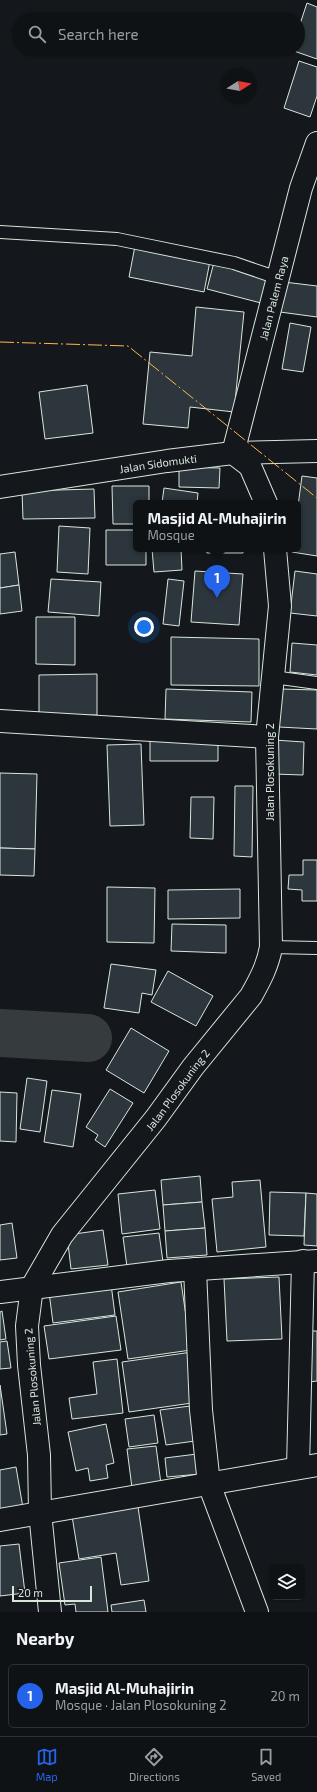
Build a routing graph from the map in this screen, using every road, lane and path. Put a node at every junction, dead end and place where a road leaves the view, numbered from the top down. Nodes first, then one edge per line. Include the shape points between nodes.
1 (317, 143) edge
2 (0, 232) edge
3 (278, 278) junction
4 (317, 451) edge
5 (233, 454) junction
6 (0, 487) edge
7 (265, 500) edge
8 (276, 552) edge
9 (273, 677) junction
10 (317, 683) edge
11 (0, 721) edge
12 (268, 737) junction
13 (271, 947) junction
14 (317, 948) edge
15 (310, 1261) edge
16 (195, 1269) junction
17 (32, 1287) junction
18 (0, 1292) edge
19 (308, 1467) edge
20 (209, 1484) junction
21 (40, 1512) junction
22 (0, 1520) edge
23 (50, 1612) edge
24 (257, 1612) edge

1 - 3 street, Jalan Palem Raya via 301,188
2 - 3 lane via 117,239 234,263
3 - 5 street, Jalan Palem Raya
4 - 5 street, Jalan Sidomukti
5 - 6 street, Jalan Sidomukti via 166,461
5 - 7 street via 250,466
8 - 9 street, Jalan Plosokuning 2 via 280,606
9 - 10 lane
9 - 12 street, Jalan Plosokuning 2
11 - 12 street
12 - 13 street, Jalan Plosokuning 2
13 - 14 lane
13 - 17 street, Jalan Plosokuning 2 via 269,958 251,996 62,1235
15 - 16 street
15 - 19 street
16 - 17 street
16 - 20 street via 201,1410
17 - 18 street
17 - 21 street, Jalan Plosokuning 2 via 27,1326 39,1455
19 - 20 street
20 - 21 street
20 - 24 street
21 - 22 street
21 - 23 street, Jalan Plosokuning 2

